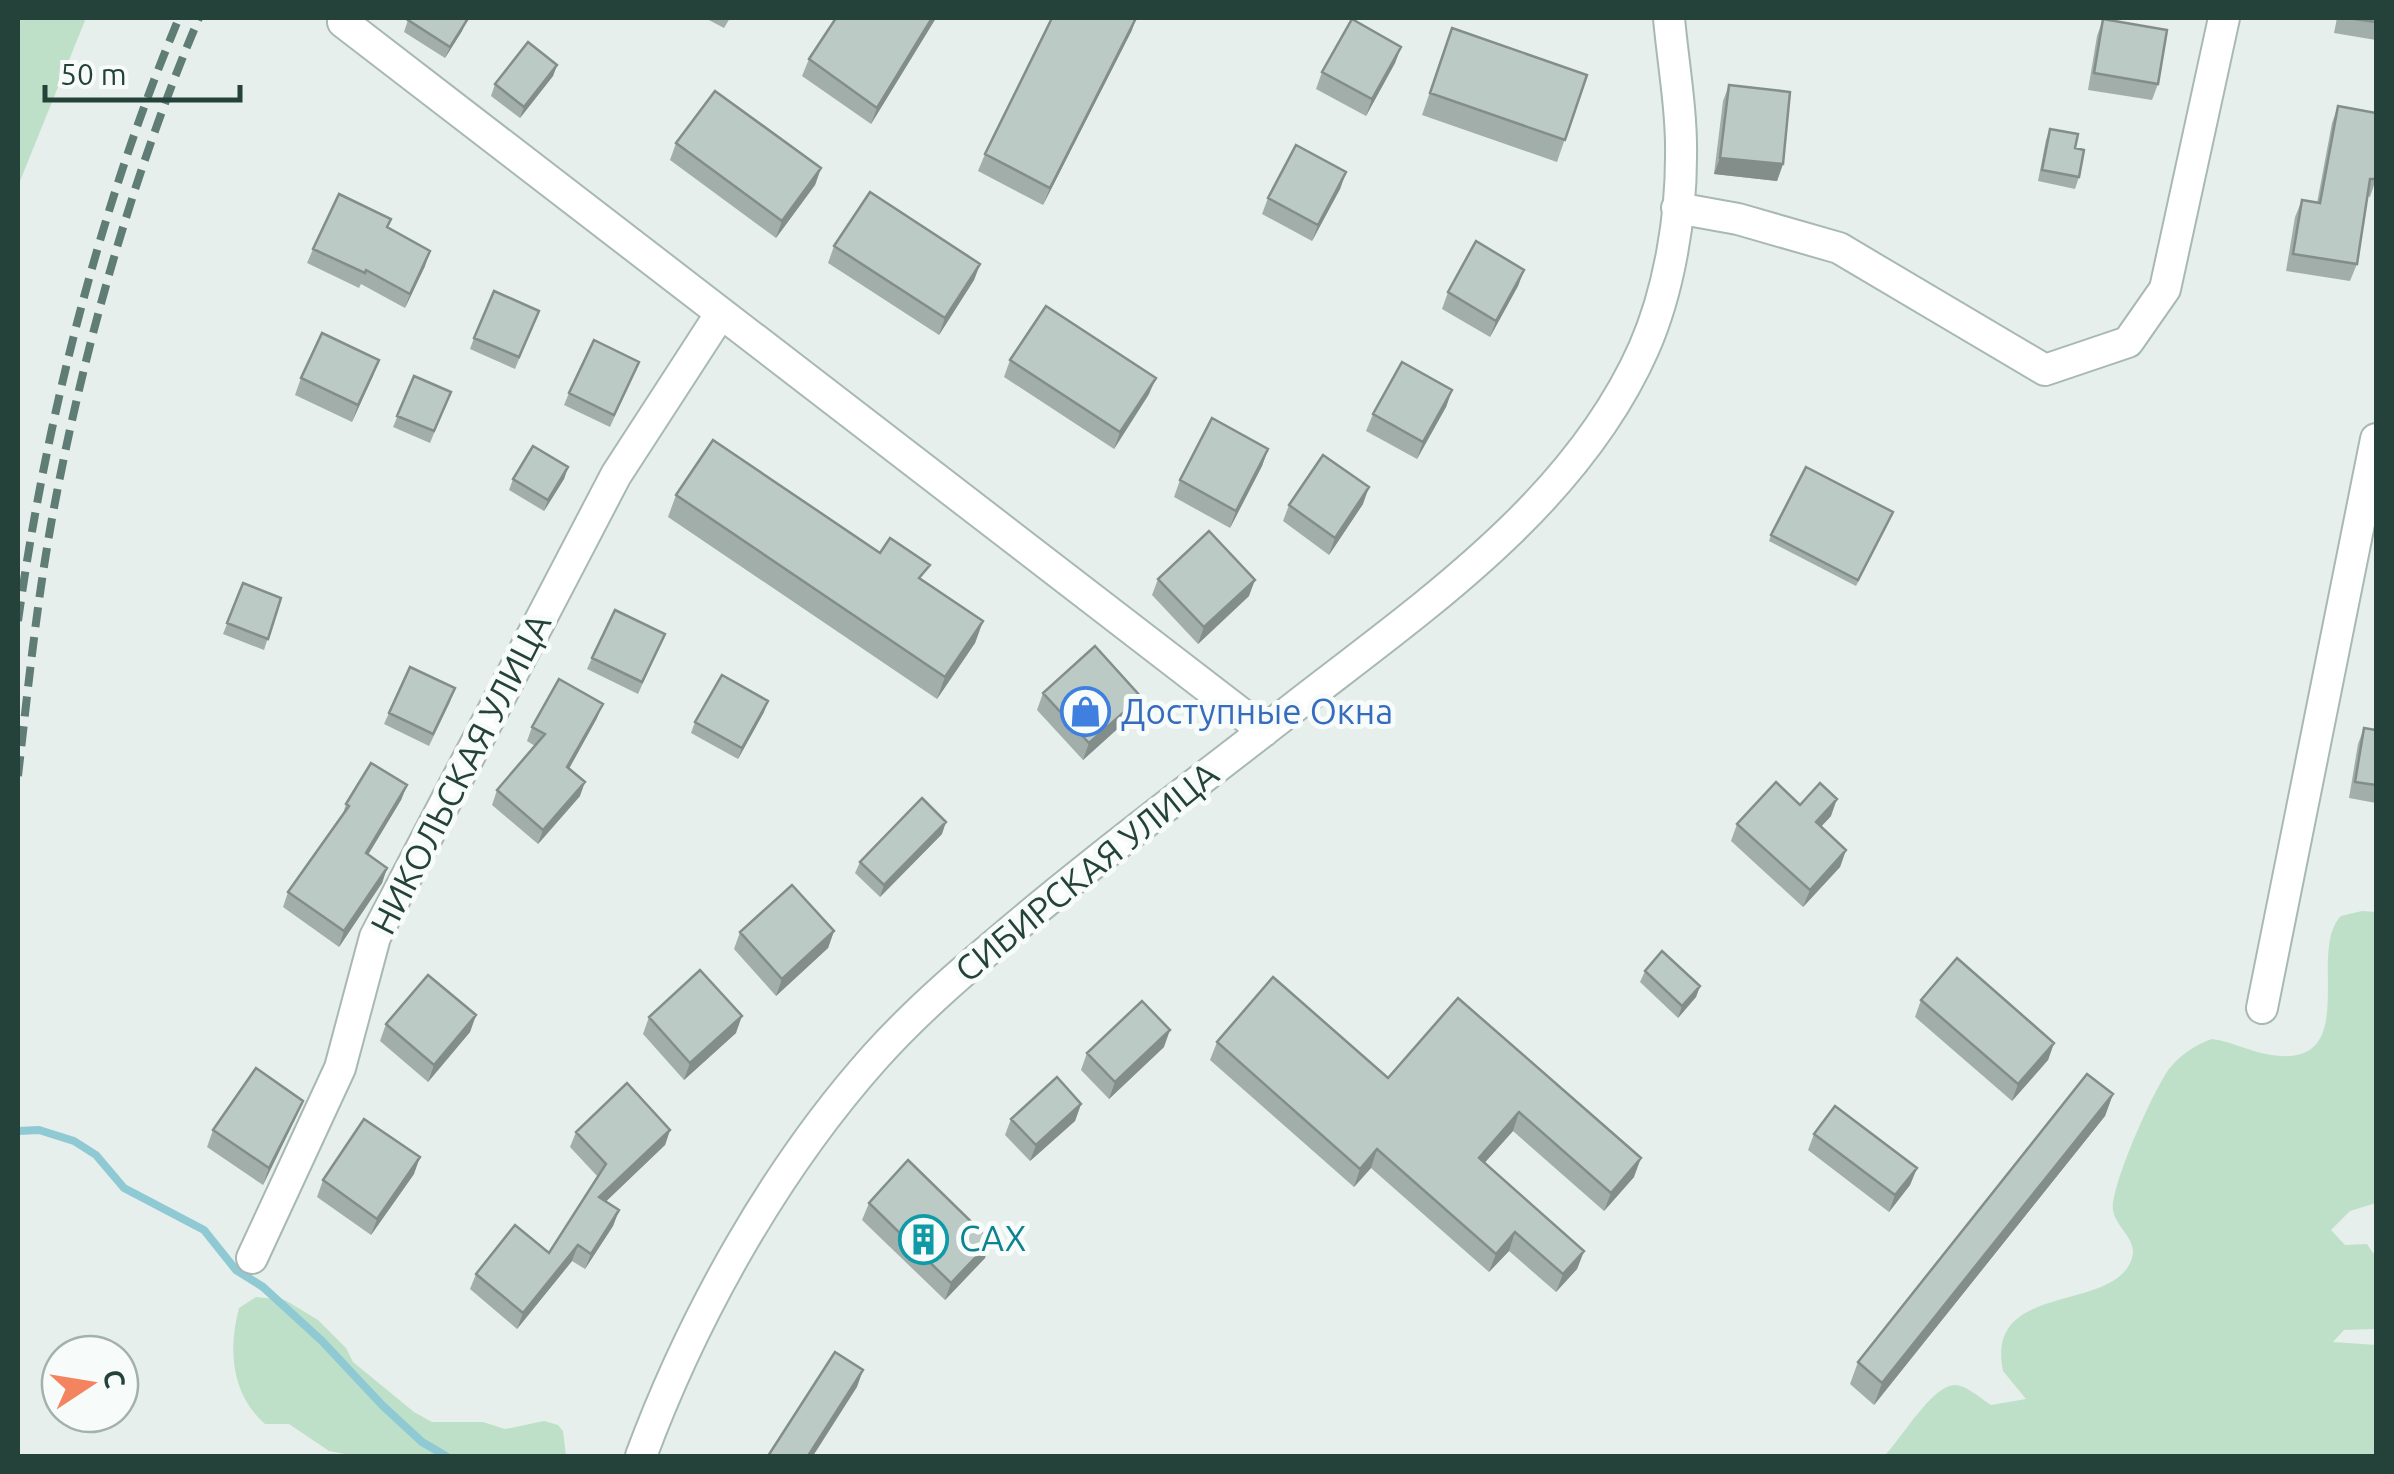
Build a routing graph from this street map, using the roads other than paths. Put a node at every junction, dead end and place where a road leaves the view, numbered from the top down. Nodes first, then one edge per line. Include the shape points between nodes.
1 (1669, 18) edge
2 (2224, 18) edge
3 (343, 22) dead end
4 (1678, 208) junction
5 (721, 313) junction
6 (2376, 439) edge
7 (1264, 730) junction
8 (2262, 1008) dead end
9 (252, 1258) dead end
10 (641, 1456) edge

1 - 4 street, СИБИРСКАЯ УЛИЦА via 1682,156
2 - 4 street via 2165,290 2128,342 2045,370 1839,248
3 - 5 street
4 - 7 street, СИБИРСКАЯ УЛИЦА via 1645,345 1600,425 1545,494 1462,575
5 - 7 street
5 - 9 street, НИКОЛЬСКАЯ УЛИЦА via 616,475 375,937 340,1068
6 - 8 street
7 - 10 street, СИБИРСКАЯ УЛИЦА via 984,953 875,1057 770,1198 699,1324

